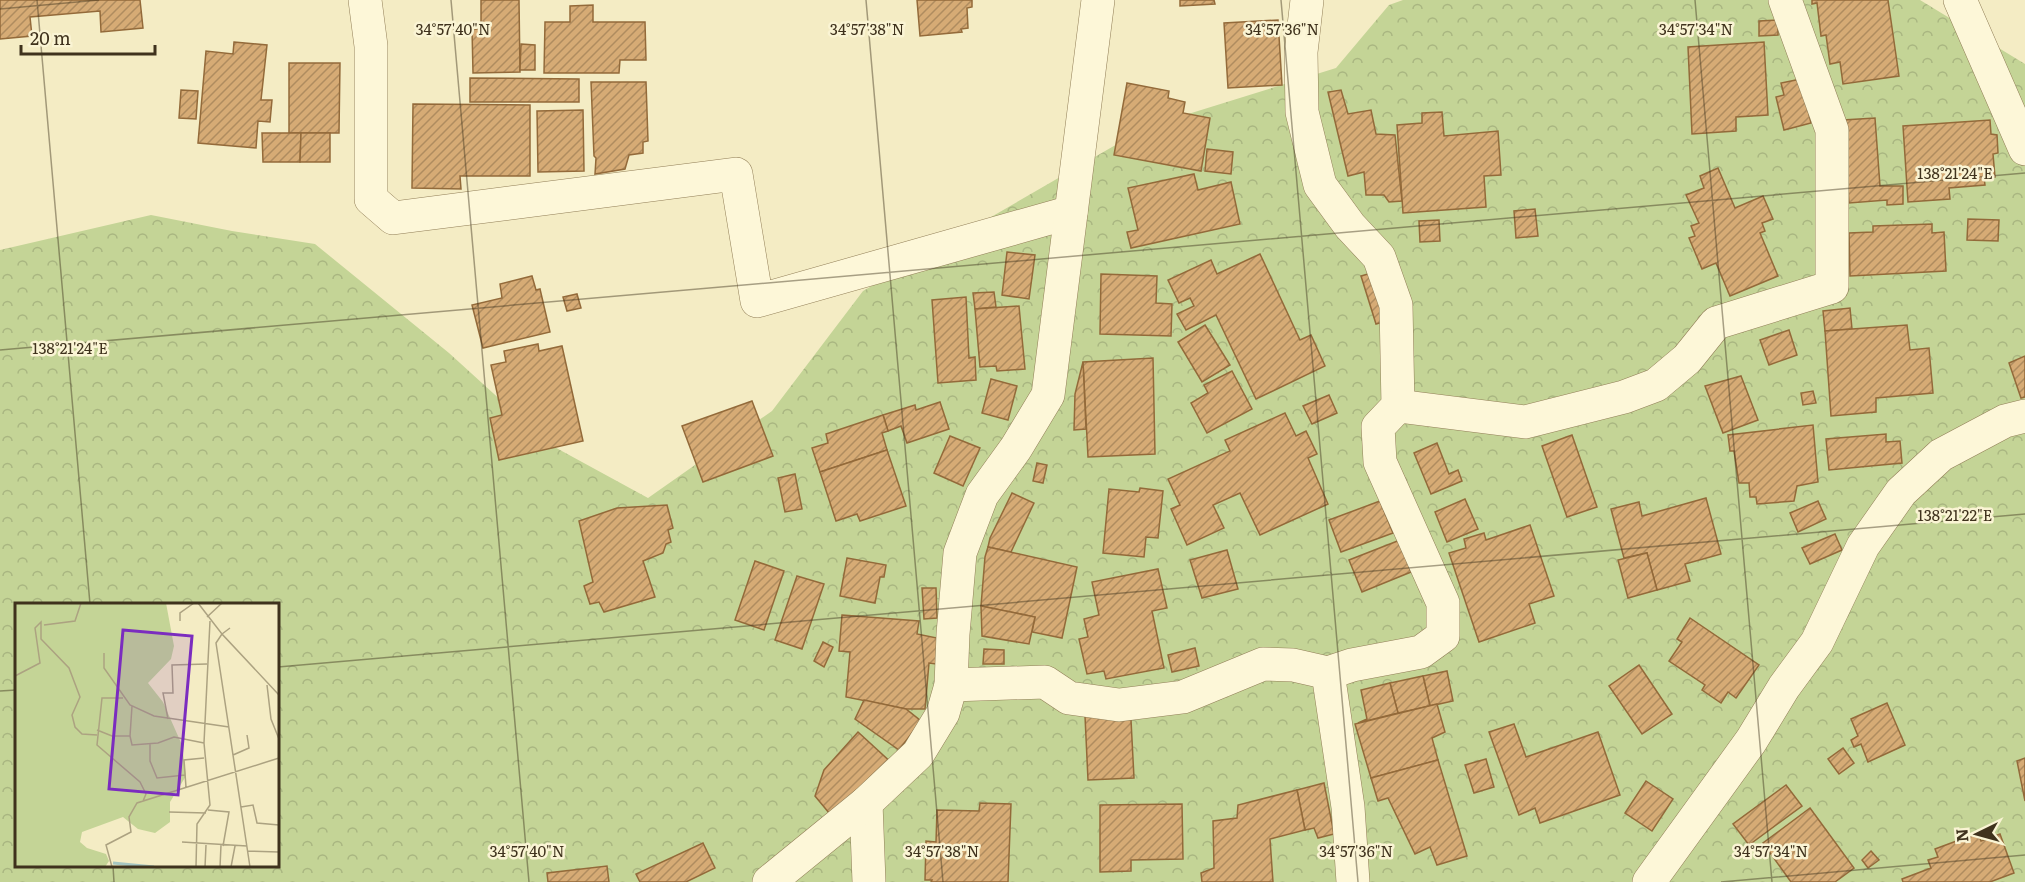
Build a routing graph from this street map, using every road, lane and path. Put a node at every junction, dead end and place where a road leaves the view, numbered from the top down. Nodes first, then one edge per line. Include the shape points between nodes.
1 (365, 0) edge
2 (1098, 0) edge
3 (1307, 0) edge
4 (1785, 0) edge
5 (1960, 0) edge
6 (2025, 149) edge
7 (1071, 212) junction
8 (1398, 406) junction
9 (2025, 416) edge
10 (1328, 673) junction
11 (951, 685) junction
12 (866, 803) junction
13 (769, 882) edge
14 (869, 882) edge
15 (1353, 882) edge
16 (1648, 882) edge

1 - 7 street via 370,46 371,199 393,218 736,174 757,301
2 - 7 street
3 - 8 street via 1301,52 1302,112 1320,185 1378,257 1396,305
4 - 8 street via 1832,130 1832,287 1716,323 1687,359 1656,386 1624,398 1525,422
5 - 6 street
7 - 11 street via 1048,395 982,495 960,553
8 - 10 street via 1378,427 1380,462 1443,603 1443,636 1421,652
9 - 16 street via 2005,421 1941,455 1901,492 1863,546 1817,642 1751,741
10 - 11 street via 1293,665 1263,664 1183,697 1119,705 1069,698 1045,682
10 - 15 street via 1348,807
11 - 12 street via 943,713 918,754
12 - 13 street
12 - 14 street

